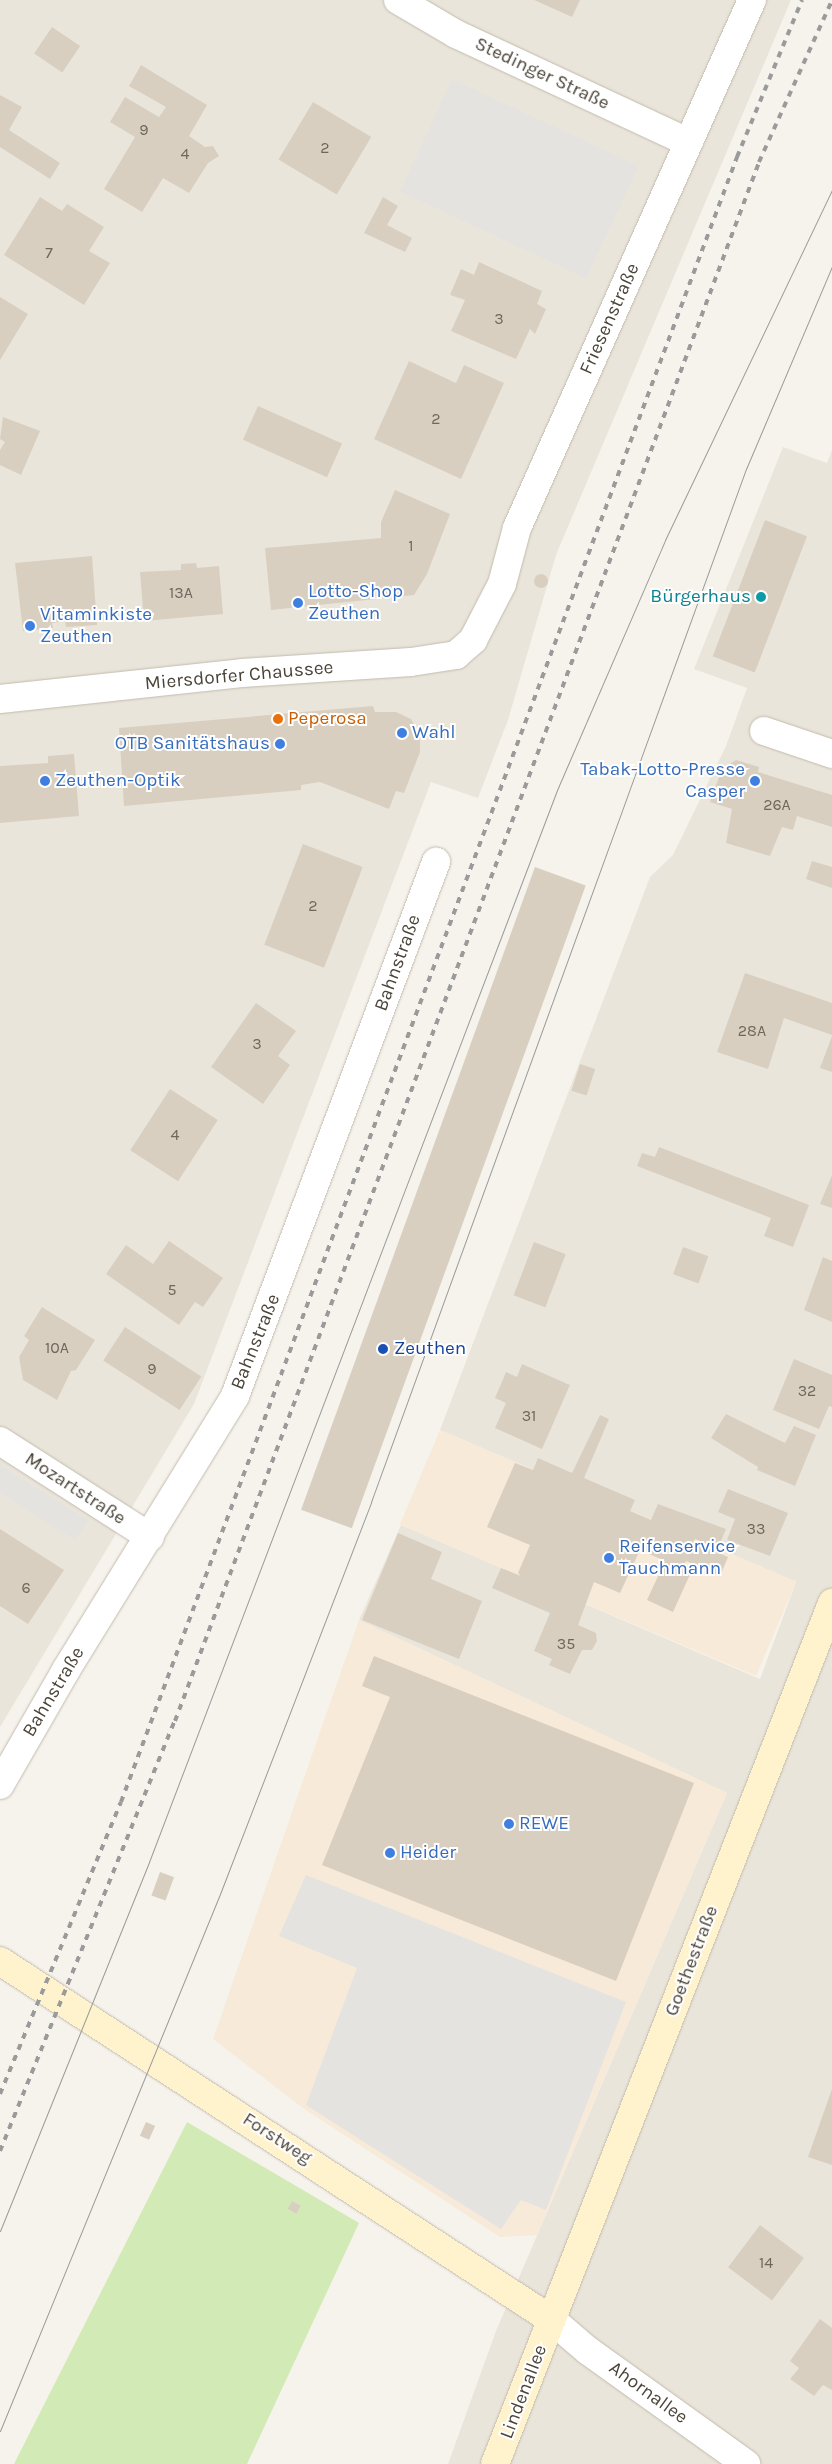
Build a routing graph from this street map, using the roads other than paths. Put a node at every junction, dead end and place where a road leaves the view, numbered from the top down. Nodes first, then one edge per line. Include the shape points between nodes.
1 (398, 0) edge
2 (752, 0) edge
3 (688, 142) junction
4 (473, 640) joint
5 (0, 699) edge
6 (764, 731) dead end
7 (832, 754) edge
8 (436, 862) dead end
9 (0, 1441) edge
10 (150, 1536) junction
11 (832, 1603) edge
12 (0, 1785) edge
13 (0, 1960) edge
14 (552, 2320) junction
15 (495, 2464) edge
16 (746, 2464) edge

1 - 3 street, Stedinger Straße via 456,34
2 - 3 street, Friesenstraße
3 - 4 street, Friesenstraße via 517,528 502,584
4 - 5 street, Miersdorfer Chaussee via 456,655 411,662 242,673
6 - 7 street
8 - 10 street, Bahnstraße via 250,1362 235,1396
9 - 10 street, Mozartstraße
10 - 12 street, Bahnstraße
11 - 14 main road, Goethestraße
13 - 14 main road, Forstweg
14 - 15 main road, Lindenallee
14 - 16 street, Ahornallee via 587,2350

